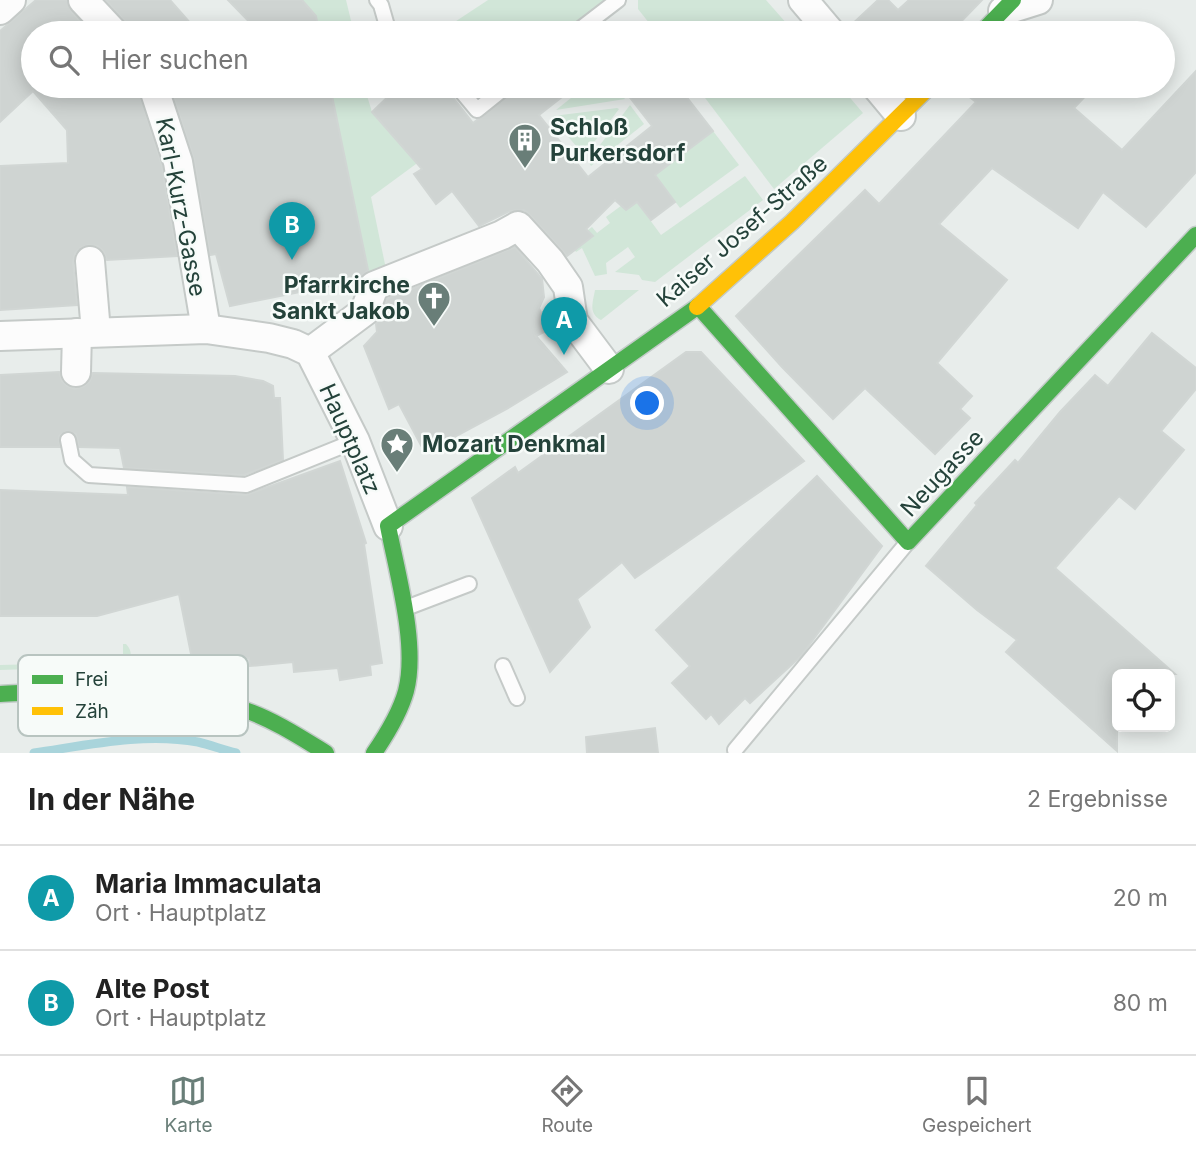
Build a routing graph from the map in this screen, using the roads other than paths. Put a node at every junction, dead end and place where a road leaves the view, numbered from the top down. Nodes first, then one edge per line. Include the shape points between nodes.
1 (11, 0) edge
2 (83, 0) edge
3 (377, 0) edge
4 (618, 0) edge
5 (1038, 0) edge
6 (1008, 5) edge
7 (0, 10) edge
8 (103, 21) edge
9 (386, 21) edge
10 (591, 21) edge
11 (993, 21) edge
12 (157, 98) edge
13 (467, 98) edge
14 (492, 98) edge
15 (886, 98) edge
16 (918, 98) edge
17 (901, 116) junction
18 (1196, 235) edge
19 (90, 261) dead end
20 (698, 306) junction
21 (206, 329) junction
22 (87, 332) junction
23 (0, 336) edge
24 (310, 352) junction
25 (609, 369) junction
26 (76, 372) dead end
27 (68, 440) dead end
28 (355, 441) junction
29 (388, 526) junction
30 (908, 542) junction
31 (470, 584) dead end
32 (402, 610) junction
33 (503, 666) dead end
34 (18, 693) edge
35 (0, 694) edge
36 (517, 698) dead end
37 (248, 712) edge
38 (735, 750) dead end
39 (326, 753) edge
40 (374, 753) edge

1 - 7 street
2 - 8 street
3 - 9 lane
4 - 10 lane
5 - 6 street
6 - 11 main road
12 - 21 street, Karl-Kurz-Gasse via 177,162
13 - 14 lane via 477,110
15 - 17 street
16 - 17 main road, Kaiser Josef-Straße
17 - 20 main road, Kaiser Josef-Straße
18 - 30 main road, Neugasse
19 - 22 street
20 - 25 main road, Kaiser Josef-Straße
20 - 30 main road, Neugasse
21 - 22 street
21 - 24 street via 269,338
22 - 23 street
22 - 26 street
24 - 25 street via 365,311 374,286 518,226 568,287 573,321
24 - 28 street, Hauptplatz
25 - 29 main road, Kaiser Josef-Straße
27 - 28 lane via 72,460 89,475 246,485
28 - 29 street, Hauptplatz
29 - 32 main road
30 - 38 lane
31 - 32 lane
32 - 40 main road via 410,658 407,689
33 - 36 lane
34 - 35 main road
37 - 39 main road

